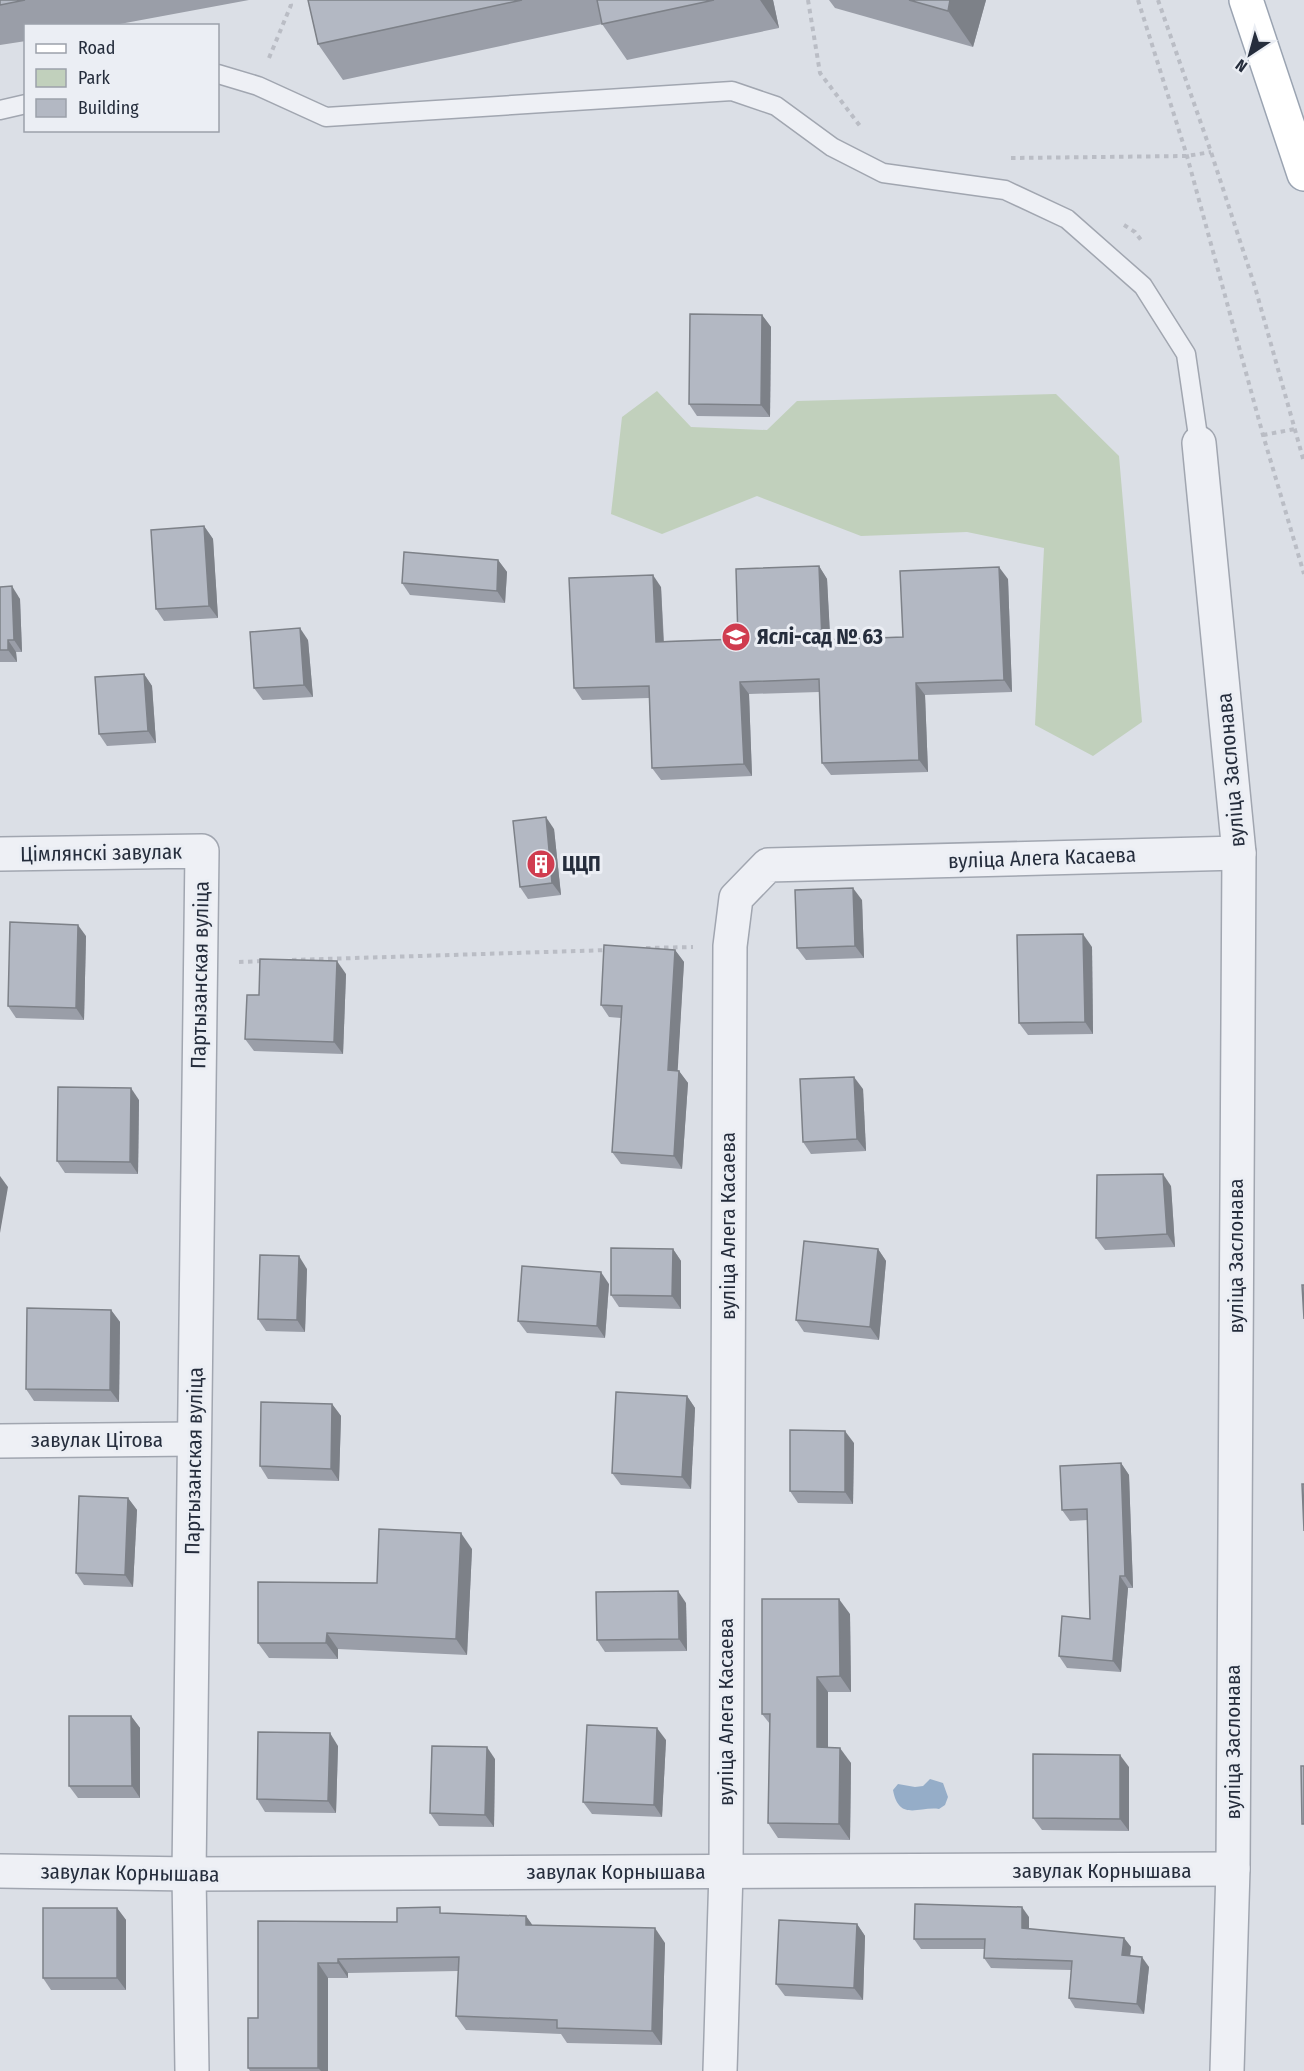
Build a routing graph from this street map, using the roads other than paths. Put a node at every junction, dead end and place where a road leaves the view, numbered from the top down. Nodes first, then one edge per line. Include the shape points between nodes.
1 (1246, 0) edge
2 (219, 74) edge
3 (24, 105) edge
4 (0, 110) edge
5 (1304, 174) edge
6 (1199, 443) joint
7 (202, 851) joint
8 (1239, 853) junction
9 (0, 854) edge
10 (194, 1439) junction
11 (0, 1441) edge
12 (1233, 1869) junction
13 (0, 1871) edge
14 (726, 1871) junction
15 (189, 1874) junction
16 (192, 2071) edge
17 (720, 2071) edge
18 (1227, 2071) edge

1 - 5 main road
2 - 6 lane via 258,86 326,117 732,91 776,106 832,147 883,173 1005,190 1067,219 1143,286 1185,354
3 - 4 lane
6 - 8 street, вуліца Заслонава
7 - 9 street, Цімлянскі завулак
7 - 10 street, Партызанская вуліца
8 - 12 street, вуліца Заслонава
8 - 14 street, вуліца Алега Касаева via 768,865 736,898 729,946
10 - 11 street, завулак Цітова
10 - 15 street, Партызанская вуліца
12 - 14 street, завулак Корнышава
12 - 18 street, вуліца Заслонава
13 - 15 street, завулак Корнышава
14 - 15 street, завулак Корнышава
14 - 17 street, вуліца Алега Касаева
15 - 16 street, Партызанская вуліца

